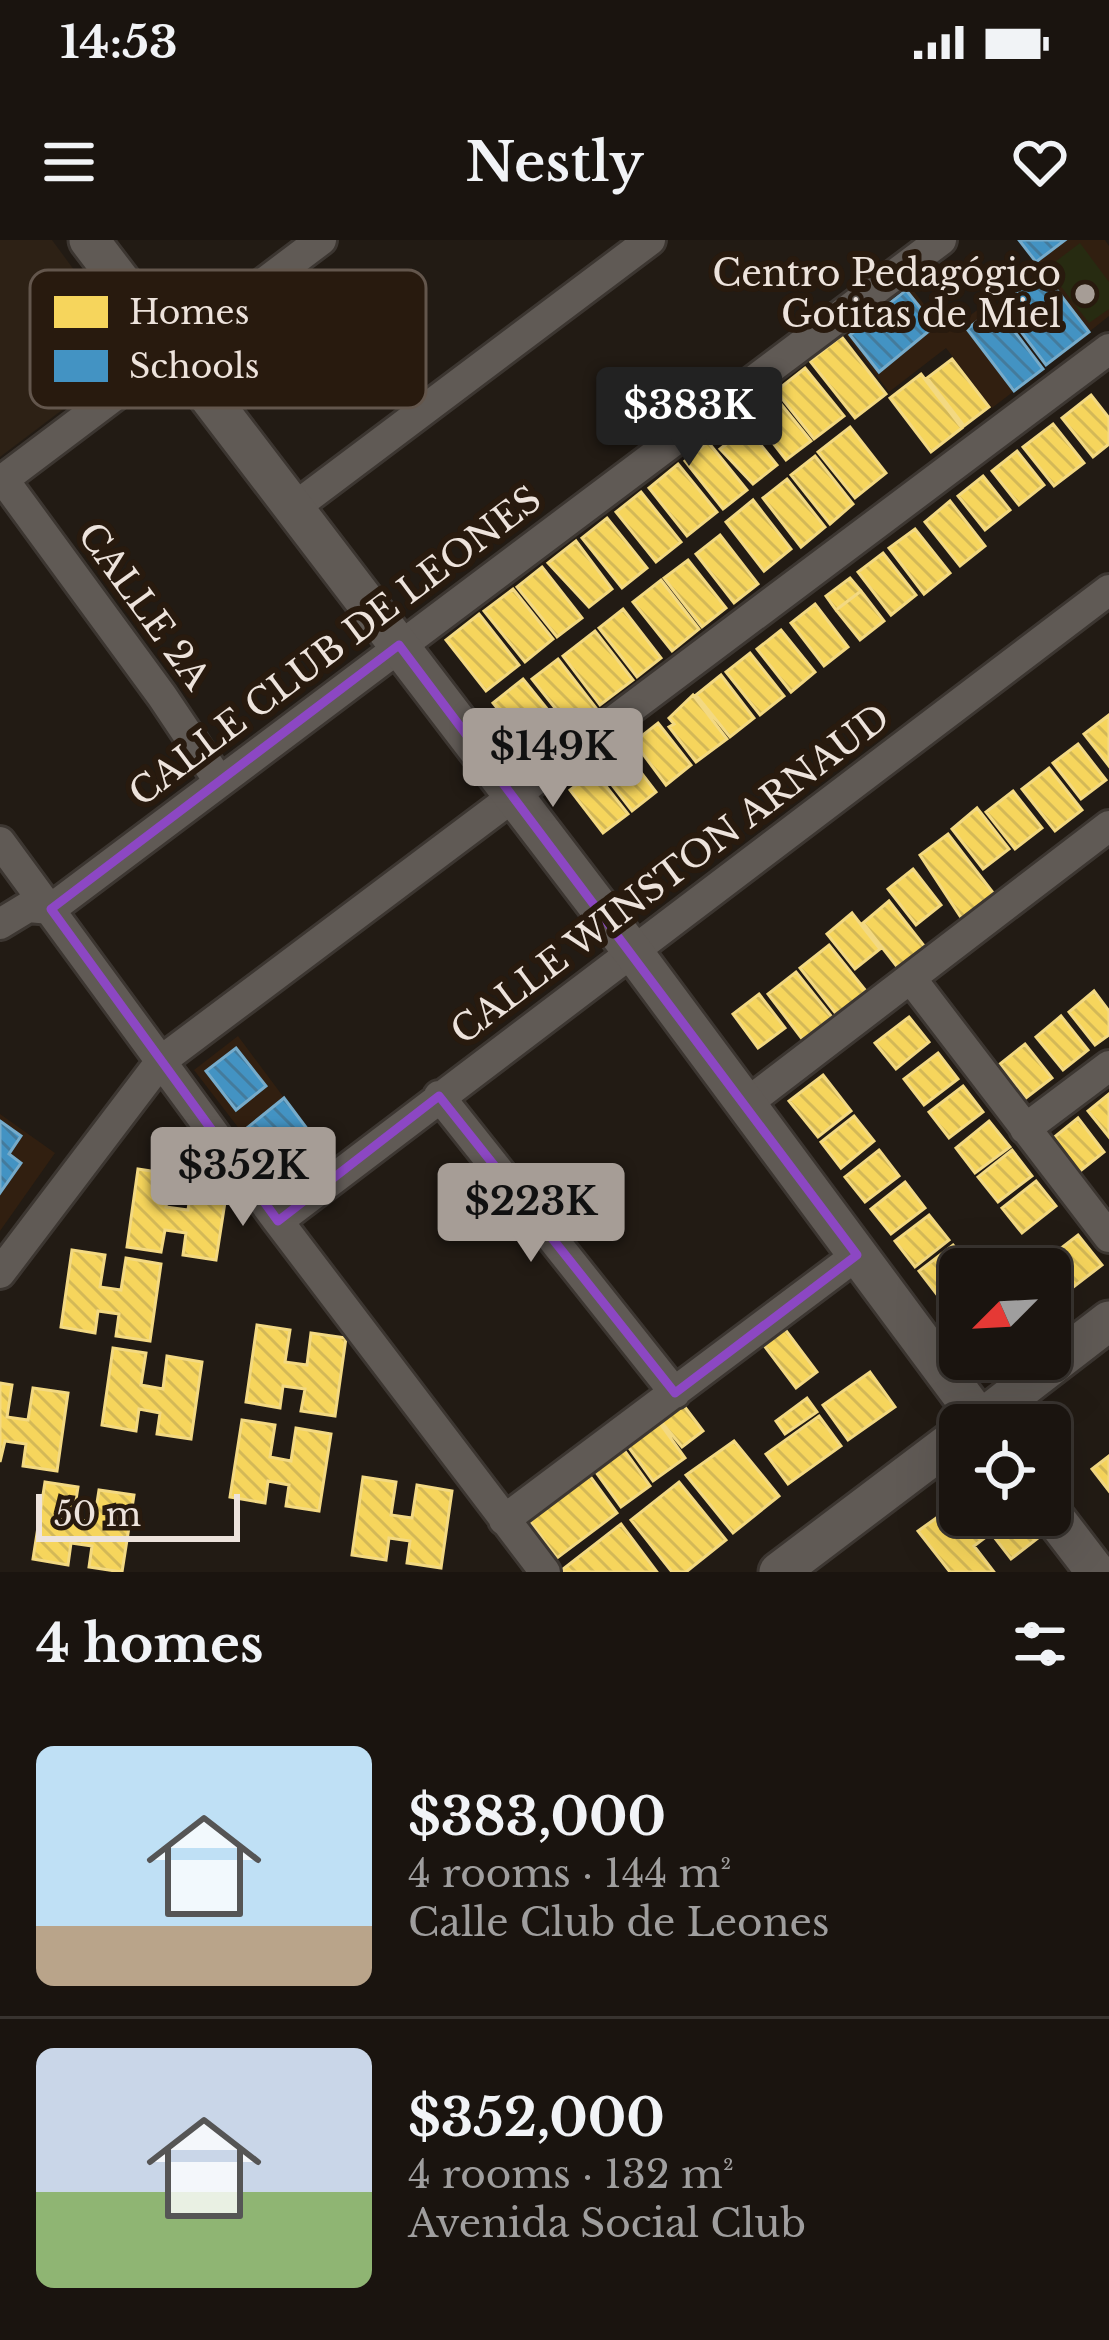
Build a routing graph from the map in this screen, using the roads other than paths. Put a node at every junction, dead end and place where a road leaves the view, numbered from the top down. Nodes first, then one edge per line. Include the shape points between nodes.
1 (89, 240) edge
2 (321, 240) edge
3 (650, 240) edge
4 (941, 240) edge
5 (900, 252) edge
6 (112, 270) edge
7 (281, 270) edge
8 (1109, 349) edge
9 (97, 408) edge
10 (219, 408) edge
11 (2, 480) edge
12 (296, 507) junction
13 (1109, 590) edge
14 (399, 645) junction
15 (220, 782) junction
16 (514, 798) junction
17 (1109, 826) edge
18 (0, 842) edge
19 (51, 909) junction
20 (0, 924) edge
21 (633, 952) junction
22 (912, 980) junction
23 (161, 1061) junction
24 (1109, 1066) edge
25 (439, 1096) junction
26 (746, 1104) junction
27 (1025, 1129) junction
28 (278, 1220) junction
29 (1109, 1237) edge
30 (857, 1255) junction
31 (0, 1273) edge
32 (1109, 1322) edge
33 (675, 1393) junction
34 (960, 1404) edge
35 (1003, 1404) edge
36 (939, 1453) edge
37 (504, 1520) junction
38 (1068, 1536) edge
39 (545, 1572) edge
40 (779, 1572) edge
41 (1096, 1572) edge

1 - 6 street
2 - 7 street
3 - 12 street
4 - 5 street, CALLE CLUB DE LEONES
5 - 14 street, CALLE CLUB DE LEONES
8 - 16 street
9 - 11 street
10 - 12 street
11 - 15 street, CALLE 2A
12 - 14 street
13 - 21 street, CALLE WINSTON ARNAUD
14 - 15 street, CALLE CLUB DE LEONES
14 - 16 street
15 - 19 street, CALLE CLUB DE LEONES
16 - 21 street
16 - 23 street
17 - 22 street
18 - 19 street
19 - 20 street, CALLE CLUB DE LEONES via 28,908
19 - 23 street
21 - 25 street, CALLE WINSTON ARNAUD
21 - 26 street
22 - 26 street
22 - 27 street
23 - 28 street
23 - 31 street
24 - 27 street
25 - 28 street, CALLE WINSTON ARNAUD
25 - 33 street
26 - 30 street
27 - 29 street
28 - 37 street
30 - 33 street
30 - 34 street
32 - 35 street
33 - 37 street
36 - 40 street
37 - 39 street
38 - 41 street

